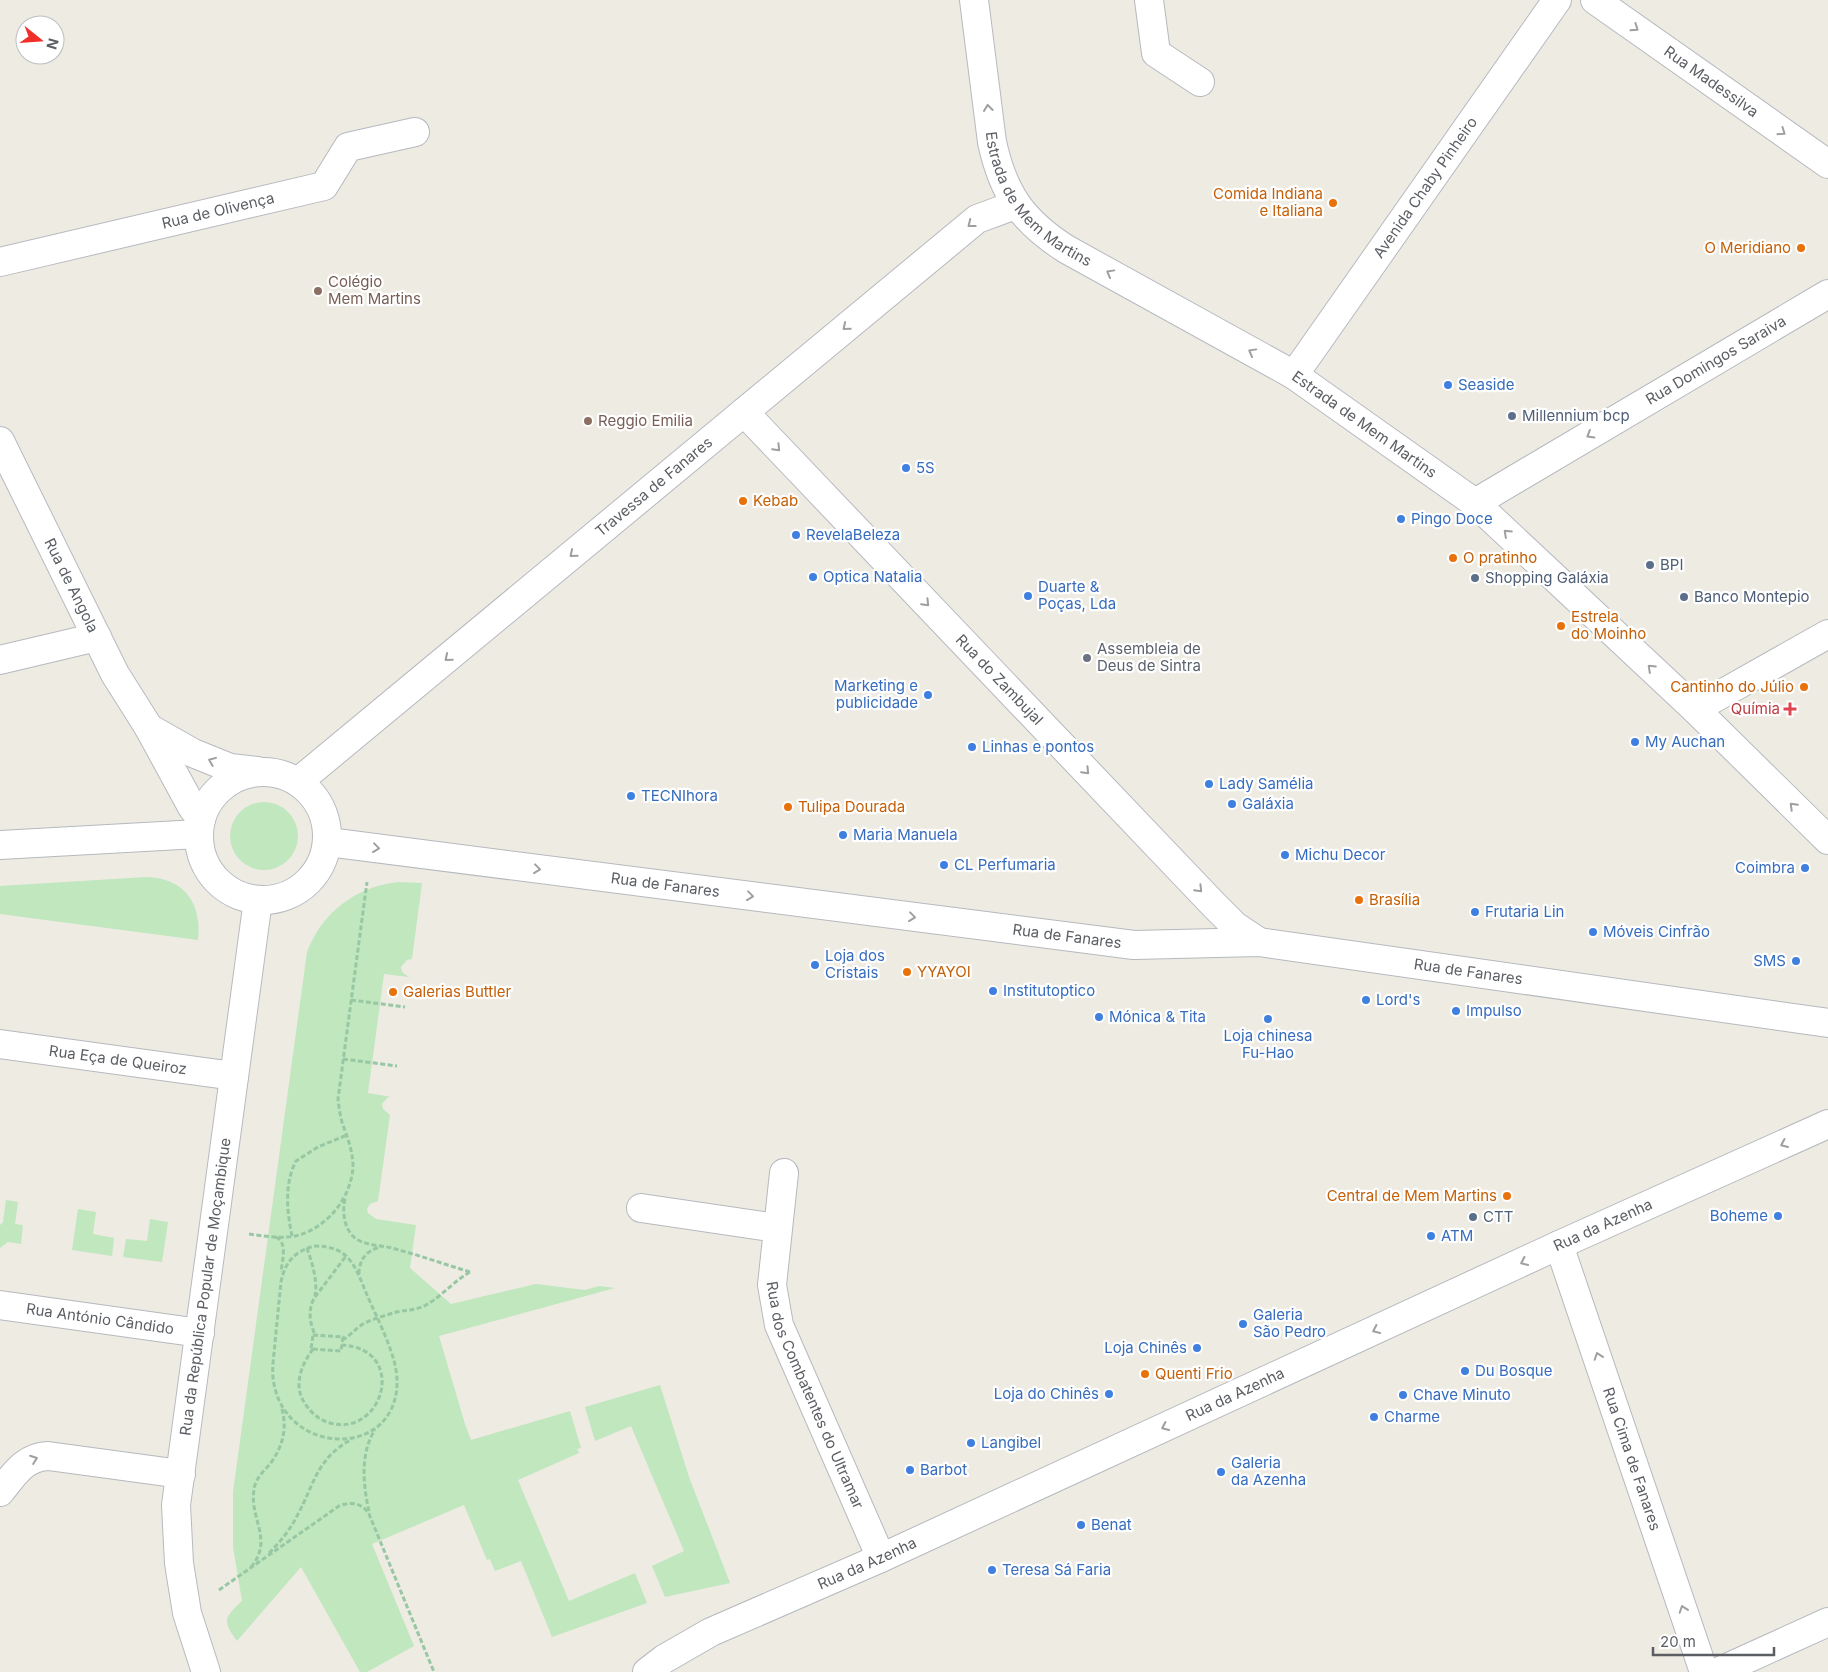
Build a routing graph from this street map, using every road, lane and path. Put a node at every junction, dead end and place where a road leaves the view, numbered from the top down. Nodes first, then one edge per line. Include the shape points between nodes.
1 (974, 0) edge
2 (1149, 0) edge
3 (1557, 0) edge
4 (1595, 0) edge
5 (1200, 82) dead end
6 (415, 132) dead end
7 (1828, 164) edge
8 (1015, 205) junction
9 (0, 262) edge
10 (1828, 294) edge
11 (1294, 375) junction
12 (744, 412) junction
13 (0, 441) edge
14 (1475, 503) junction
15 (1828, 634) edge
16 (97, 637) junction
17 (0, 660) edge
18 (1695, 708) junction
19 (149, 728) junction
20 (260, 771) junction
21 (299, 781) junction
22 (200, 826) junction
23 (1828, 840) edge
24 (328, 842) junction
25 (0, 845) edge
26 (371, 848) junction
27 (258, 900) junction
28 (1259, 942) junction
29 (351, 1000) junction
30 (405, 1007) dead end
31 (1820, 1020) edge
32 (0, 1044) edge
33 (343, 1059) junction
34 (397, 1066) dead end
35 (234, 1076) junction
36 (1828, 1124) edge
37 (347, 1135) junction
38 (784, 1174) dead end
39 (350, 1186) junction
40 (641, 1208) dead end
41 (778, 1228) junction
42 (214, 1229) junction
43 (292, 1236) junction
44 (275, 1237) junction
45 (1560, 1245) junction
46 (387, 1247) junction
47 (307, 1248) junction
48 (346, 1256) junction
49 (361, 1281) junction
50 (281, 1282) junction
51 (315, 1297) junction
52 (0, 1305) edge
53 (377, 1319) junction
54 (200, 1333) junction
55 (315, 1335) junction
56 (342, 1340) junction
57 (342, 1345) junction
58 (313, 1349) junction
59 (279, 1401) junction
60 (379, 1424) dead end
61 (354, 1438) junction
62 (180, 1474) junction
63 (0, 1492) edge
64 (369, 1514) junction
65 (880, 1558) junction
66 (264, 1559) junction
67 (248, 1570) junction
68 (187, 1613) junction
69 (1828, 1622) edge
70 (206, 1672) edge
71 (434, 1672) edge
72 (647, 1672) edge
73 (1704, 1672) edge
74 (1718, 1672) edge

8 -> 1 street, Estrada de Mem Martins via 1004,185 992,142
2 - 5 street via 1156,53
3 - 11 street, Avenida Chaby Pinheiro
4 -> 7 street, Rua Madessilva
6 - 9 street, Rua de Olivença via 348,147 324,186
11 -> 8 street, Estrada de Mem Martins via 1046,237
8 -> 12 street, Travessa de Fanares via 976,219
10 -> 14 street, Rua Domingos Saraiva
11 - 14 street, Estrada de Mem Martins
12 -> 21 street, Travessa de Fanares
12 -> 28 street, Rua do Zambujal via 1214,905 1235,926
13 - 16 street, Rua de Angola
18 -> 14 street, Estrada de Mem Martins
15 - 18 street
16 - 17 street
16 - 19 street, Rua de Angola via 115,674
23 -> 18 street, Estrada de Mem Martins
20 -> 19 street, Rua de Angola via 230,768 193,754
19 - 22 street, Rua de Angola
20 - 21 street via 273,771
20 - 22 street via 246,773 223,786 206,806
21 - 24 street via 310,790 324,814
22 - 25 street
22 - 27 street via 202,857 215,878 235,893
24 - 26 street, Rua de Fanares
24 - 27 street via 320,866 304,885 283,897
26 -> 28 street, Rua de Fanares via 1134,945
26 - 29 path
27 - 35 street, Rua da República Popular de Moçambique
28 - 31 street, Rua de Fanares
29 - 30 path
29 - 33 path
32 - 35 street, Rua Eça de Queiroz
33 - 34 path
33 - 37 path via 338,1100
35 - 42 street, Rua da República Popular de Moçambique
36 -> 45 street, Rua da Azenha
37 - 39 path via 353,1167
37 - 43 path via 296,1161 287,1200
38 - 41 street, Rua dos Combatentes do Ultramar
39 - 43 path via 341,1204 328,1218 313,1229
39 - 46 path via 344,1202 346,1226 354,1237 365,1243
40 - 41 street
41 - 65 street, Rua dos Combatentes do Ultramar via 772,1285 779,1325
42 - 44 path
42 - 54 street, Rua da República Popular de Moçambique
43 - 44 path
44 - 50 path via 283,1244
45 -> 65 street, Rua da Azenha
73 -> 45 street, Rua Cima de Fanares
46 - 49 path via 374,1249 364,1256 359,1268
46 - 53 path via 470,1272 424,1306
47 - 48 path via 334,1248
47 - 50 path via 287,1262
47 - 51 path via 313,1268
48 - 49 path
48 - 51 path
49 - 53 path
50 - 59 path via 273,1366
51 - 55 path via 310,1314
52 - 54 street, Rua António Cândido
53 - 56 path via 363,1323
53 - 61 path via 396,1369 396,1398 380,1424
54 - 62 street, Rua da República Popular de Moçambique
55 - 56 path
55 - 58 path
56 - 57 path
57 - 58 path via 341,1351
57 - 58 path via 368,1352 382,1372 381,1394 375,1407 358,1421 343,1424 328,1422 314,1415 300,1395 300,1373
59 - 61 path via 301,1428 317,1436 334,1440
59 - 67 path via 284,1419 283,1438 276,1455 254,1487 254,1509 262,1534 256,1558
60 - 64 path via 369,1442 365,1465
61 - 66 path via 325,1460 290,1528
63 -> 62 street via 26,1462 40,1456
62 - 68 street, Rua da República Popular de Moçambique via 176,1506 179,1563
64 - 66 path via 365,1508 353,1503 339,1506
64 - 71 path
65 - 72 street, Rua da Azenha via 711,1632
66 - 67 path
67 - 68 path
68 - 70 street, Rua da República Popular de Moçambique
69 - 74 street

